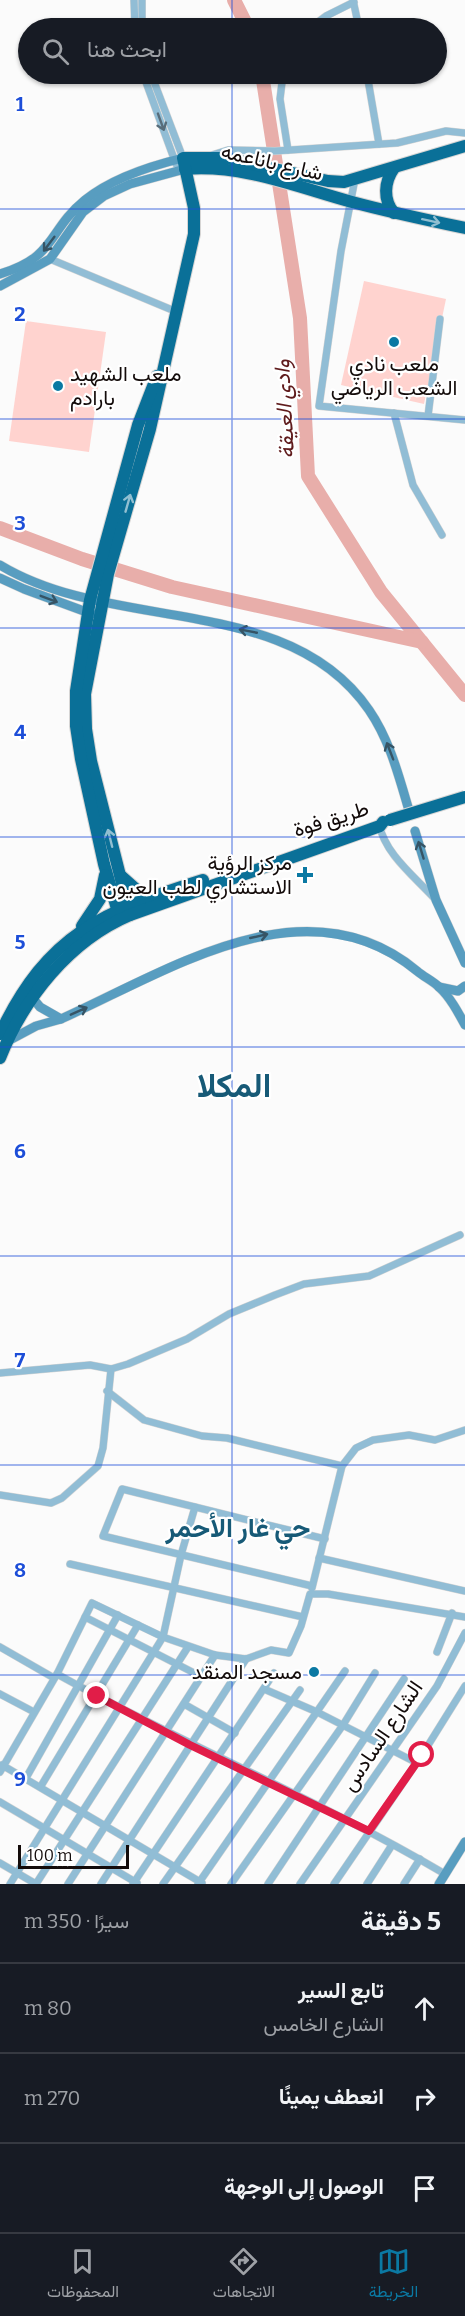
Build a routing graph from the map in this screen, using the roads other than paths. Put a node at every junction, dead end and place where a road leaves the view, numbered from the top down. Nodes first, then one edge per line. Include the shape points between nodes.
1 (134, 0) edge
2 (142, 0) edge
3 (354, 1) edge
4 (135, 18) edge
5 (142, 18) edge
6 (326, 18) edge
7 (357, 18) edge
8 (148, 84) edge
9 (153, 84) edge
10 (282, 84) edge
11 (369, 84) edge
12 (157, 100) junction
13 (465, 135) edge
14 (379, 144) junction
15 (465, 146) edge
16 (288, 150) junction
17 (439, 154) junction
18 (208, 157) junction
19 (180, 165) junction
20 (242, 166) junction
21 (394, 168) junction
22 (356, 180) junction
23 (315, 185) junction
24 (351, 202) junction
25 (394, 213) junction
26 (465, 228) edge
27 (50, 259) junction
28 (0, 274) edge
29 (0, 286) edge
30 (177, 312) junction
31 (440, 319) dead end
32 (394, 412) junction
33 (429, 416) junction
34 (465, 420) edge
35 (442, 535) dead end
36 (0, 565) edge
37 (0, 578) edge
38 (96, 601) junction
39 (93, 615) junction
40 (465, 797) edge
41 (408, 807) dead end
42 (383, 823) junction
43 (415, 831) dead end
44 (104, 864) junction
45 (117, 867) junction
46 (161, 893) junction
47 (436, 900) junction
48 (123, 912) junction
49 (76, 933) junction
50 (465, 963) edge
51 (465, 986) edge
52 (439, 987) junction
53 (465, 993) edge
54 (29, 994) junction
55 (458, 1012) junction
56 (61, 1019) junction
57 (465, 1025) edge
58 (3, 1038) edge
59 (0, 1058) edge
60 (460, 1235) dead end
61 (111, 1368) junction
62 (0, 1373) edge
63 (107, 1391) junction
64 (465, 1430) edge
65 (342, 1466) junction
66 (0, 1495) edge
67 (195, 1507) junction
68 (325, 1539) junction
69 (181, 1555) junction
70 (320, 1558) junction
71 (70, 1563) dead end
72 (174, 1588) junction
73 (311, 1590) junction
74 (465, 1591) edge
75 (452, 1613) junction
76 (118, 1615) junction
77 (85, 1617) junction
78 (303, 1617) junction
79 (465, 1617) edge
80 (138, 1625) junction
81 (110, 1630) junction
82 (465, 1632) edge
83 (162, 1636) junction
84 (130, 1641) junction
85 (0, 1647) edge
86 (188, 1647) junction
87 (437, 1652) dead end
88 (153, 1653) junction
89 (215, 1655) junction
90 (246, 1659) junction
91 (177, 1665) junction
92 (345, 1671) dead end
93 (274, 1673) dead end
94 (375, 1674) dead end
95 (56, 1676) junction
96 (202, 1677) junction
97 (404, 1678) dead end
98 (77, 1685) junction
99 (465, 1686) edge
100 (264, 1689) junction
101 (300, 1690) dead end
102 (0, 1694) edge
103 (97, 1696) junction
104 (292, 1702) junction
105 (184, 1704) junction
106 (119, 1708) junction
107 (34, 1712) junction
108 (317, 1712) junction
109 (208, 1718) junction
110 (142, 1719) junction
111 (343, 1725) junction
112 (165, 1732) junction
113 (235, 1733) junction
114 (366, 1737) junction
115 (190, 1745) junction
116 (392, 1750) junction
117 (218, 1758) junction
118 (417, 1763) junction
119 (1, 1767) edge
120 (245, 1771) junction
121 (26, 1778) junction
122 (267, 1781) junction
123 (41, 1786) junction
124 (294, 1793) junction
125 (63, 1799) junction
126 (0, 1802) edge
127 (319, 1806) junction
128 (82, 1811) junction
129 (345, 1819) junction
130 (105, 1825) junction
131 (45, 1829) junction
132 (369, 1831) junction
133 (128, 1839) junction
134 (63, 1840) junction
135 (465, 1842) edge
136 (392, 1845) junction
137 (86, 1853) junction
138 (153, 1854) junction
139 (420, 1859) junction
140 (0, 1863) edge
141 (175, 1867) junction
142 (111, 1868) junction
143 (17, 1873) junction
144 (446, 1874) junction
145 (135, 1883) edge
146 (200, 1883) edge
147 (10, 1884) edge
148 (36, 1884) edge
149 (68, 1884) edge
150 (101, 1884) edge
151 (164, 1884) edge
152 (231, 1884) edge
153 (268, 1884) edge
154 (300, 1884) edge
155 (334, 1884) edge
156 (367, 1884) edge
157 (404, 1884) edge
158 (439, 1884) edge

1 - 4 street
2 - 5 street
3 - 6 street
3 - 7 street
8 - 12 street
9 - 12 street
10 - 16 street via 280,99
11 - 14 street
12 - 19 street
13 - 14 street via 446,131 412,141
13 - 17 highway
14 - 16 street
15 - 17 highway, شارع باناعمه
16 - 18 street via 228,150
17 - 21 highway, شارع باناعمه
18 - 19 highway, شارع باناعمه
18 - 20 highway, شارع باناعمه
19 - 20 highway, شارع باناعمه
19 - 27 main road, شارع باناعمه via 104,196 83,212
19 -> 28 main road, شارع باناعمه via 131,175 93,194 36,258
19 - 30 highway via 195,221
20 - 23 highway, شارع باناعمه
21 - 22 highway, شارع باناعمه
21 - 25 highway via 386,195
22 - 23 highway, شارع باناعمه
22 - 24 street
23 - 24 highway, شارع باناعمه
24 - 25 highway, شارع باناعمه
24 - 32 street via 319,406
25 -> 26 highway, شارع باناعمه
27 - 29 main road, شارع باناعمه
27 - 30 street
30 - 38 highway via 150,429
31 - 33 street
32 - 33 street
32 - 35 street via 409,475
33 - 34 street
36 - 38 main road via 46,586
37 -> 39 main road
38 - 39 highway
41 -> 38 main road via 392,755 369,710 354,690 315,657 269,636
39 - 44 highway via 76,691 76,726
45 -> 39 highway via 86,729 85,694
40 - 42 highway, bridge
42 - 46 highway, طريق فوة
42 - 47 street via 382,837 389,848
42 - 48 highway, طريق فوة
47 -> 43 main road
44 - 48 highway
44 - 49 highway via 105,882 100,899
45 - 46 highway via 132,888
45 - 48 highway
46 - 48 highway, طريق فوة
47 - 50 main road
48 - 49 highway, طريق فوة
48 - 54 highway, طريق فوة via 66,957
49 - 54 highway, طريق فوة via 44,964
51 - 52 main road via 458,991
52 - 55 main road
56 -> 52 main road via 223,945 266,934 312,930 379,946
53 - 55 main road via 456,1001
54 - 56 main road via 40,1007
54 - 58 highway, طريق فوة
55 - 57 main road
56 - 58 main road
58 - 59 highway, طريق فوة
60 - 61 street via 369,1276 304,1284 275,1295 229,1314 187,1339
61 - 62 street via 90,1365
61 - 63 street
63 - 65 street via 144,1420
63 - 66 street via 98,1466 51,1503
64 - 65 street via 435,1440 409,1435 373,1440 356,1448
65 - 68 street
67 - 68 street
67 - 69 street
67 - 69 street via 122,1489 103,1536
68 - 70 street
69 - 72 street
69 - 73 street
70 - 73 street
70 - 74 street
71 - 72 street
72 - 78 street
72 - 83 street
73 - 75 street via 419,1611
73 - 78 street
75 - 79 street
75 - 87 street
76 - 77 street via 92,1603
76 - 80 street
76 - 81 street
77 - 81 street
77 - 95 street
78 - 90 street via 289,1653 271,1650
80 - 83 street
80 - 84 street
81 - 84 street
81 - 98 street
82 - 116 street, الشارع السادس via 437,1686
83 - 86 street
83 - 88 street
84 - 88 street
84 - 103 street
85 - 95 street
86 - 89 street
86 - 91 street
88 - 91 street
88 - 106 street
89 - 90 street
89 - 96 street
90 - 109 street
91 - 96 street
91 - 110 street
92 - 108 street
93 - 100 street
94 - 111 street
95 - 98 street
95 - 107 street
96 - 105 street
97 - 114 street
98 - 103 street
98 - 121 street
99 - 118 street
100 - 104 street
100 - 113 street
101 - 104 street
102 - 107 street
103 - 106 street
103 - 123 street
104 - 108 street
104 - 120 street
105 - 109 street
105 - 112 street
106 - 110 street
106 - 125 street
107 - 119 street
108 - 111 street
108 - 122 street
109 - 113 street
109 - 115 street
110 - 112 street
110 - 128 street
111 - 114 street
111 - 124 street
112 - 115 street
112 - 130 street
113 - 117 street
114 - 116 street
114 - 127 street
115 - 117 street
115 - 133 street
116 - 118 street
116 - 129 street, الشارع السادس
117 - 120 street
117 - 138 street
118 - 132 street
119 - 121 street
120 - 122 street
120 - 141 street
121 - 123 street
122 - 124 street
122 - 146 street
123 - 125 street
124 - 127 street
124 - 152 street
125 - 128 street
125 - 131 street
126 - 131 street
127 - 129 street
127 - 153 street
128 - 130 street
128 - 134 street
129 - 132 street
129 - 154 street, الشارع السادس
130 - 133 street
130 - 137 street
131 - 134 street
131 - 143 street
132 - 136 street
132 - 155 street
133 - 138 street
133 - 142 street
134 - 137 street
134 - 148 street
135 - 144 main road
136 - 139 street
136 - 156 street
137 - 142 street
137 - 149 street
138 - 141 street
138 - 145 street
139 - 144 street
139 - 157 street
140 - 143 street
141 - 146 street
141 - 151 street
142 - 145 street
142 - 150 street
143 - 147 street
143 - 148 street
144 - 158 main road

